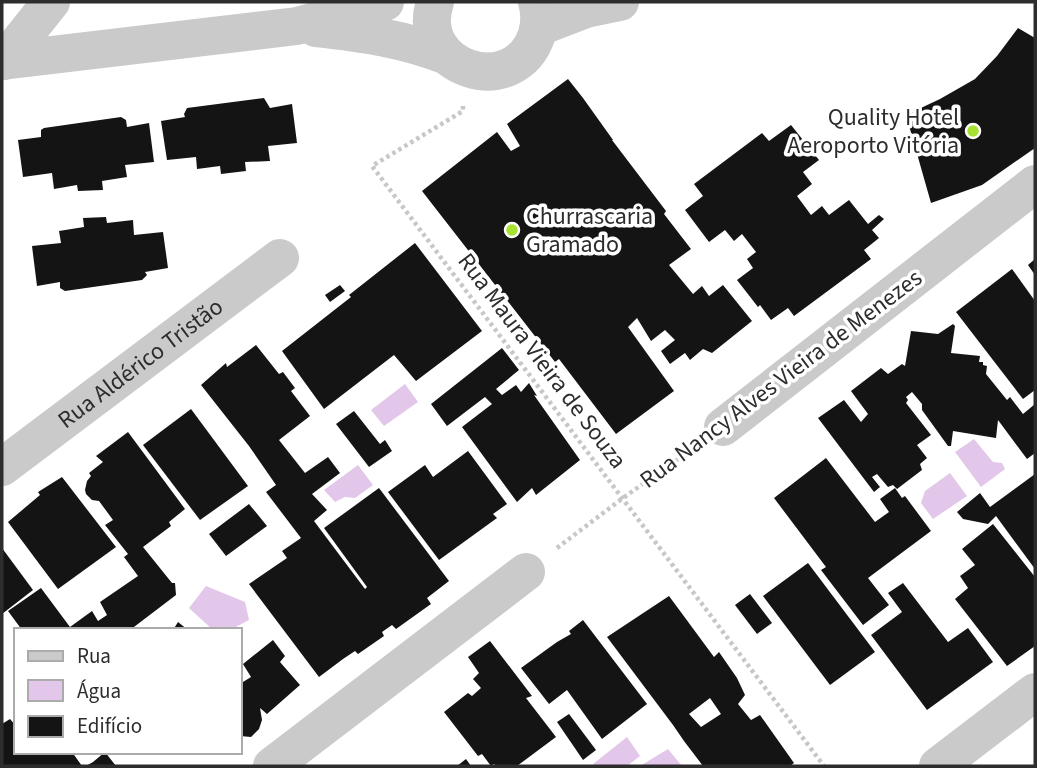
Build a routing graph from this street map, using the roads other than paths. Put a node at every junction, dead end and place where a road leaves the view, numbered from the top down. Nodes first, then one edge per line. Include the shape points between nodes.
1 (51, 2) edge
2 (385, 2) edge
3 (435, 2) edge
4 (620, 2) edge
5 (538, 14) edge
6 (297, 26) junction
7 (3, 61) edge
8 (454, 61) junction
9 (1035, 184) edge
10 (280, 258) dead end
11 (723, 427) road end
12 (2, 467) edge
13 (526, 572) road end
14 (1035, 692) edge
15 (272, 766) edge
16 (938, 766) edge

1 - 7 street
2 - 6 street
3 - 8 street via 432,27 437,43
4 - 5 street via 577,12
5 - 8 street via 534,43 510,66 477,72
6 - 7 street
6 - 8 street via 422,46
9 - 11 street, Rua Nancy Alves Vieira de Menezes
10 - 12 street, Rua Aldérico Tristão
13 - 15 street
14 - 16 street

